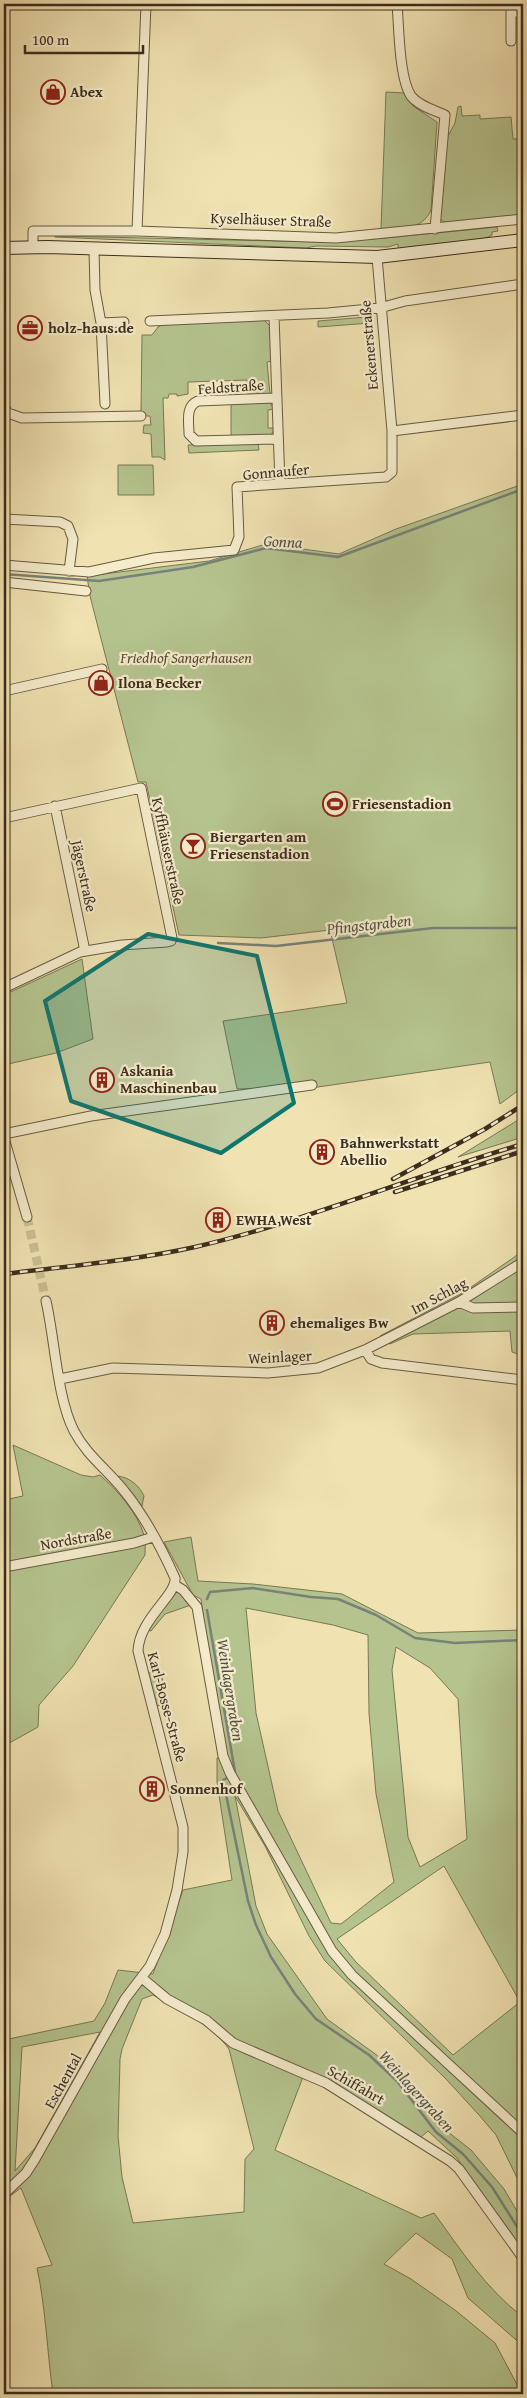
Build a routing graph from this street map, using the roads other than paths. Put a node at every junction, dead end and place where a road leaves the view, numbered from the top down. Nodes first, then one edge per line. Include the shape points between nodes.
1 (146, 4) edge
2 (397, 4) edge
3 (523, 12) edge
4 (511, 41) dead end
5 (523, 219) edge
6 (435, 229) junction
7 (137, 232) junction
8 (523, 240) edge
9 (33, 247) junction
10 (4, 248) edge
11 (94, 248) junction
12 (376, 258) junction
13 (523, 284) edge
14 (380, 308) junction
15 (274, 316) junction
16 (150, 321) dead end
17 (101, 322) junction
18 (124, 322) dead end
19 (276, 398) junction
20 (105, 404) dead end
21 (4, 407) edge
22 (523, 415) edge
23 (141, 416) dead end
24 (392, 431) junction
25 (278, 439) junction
26 (280, 484) junction
27 (4, 519) edge
28 (4, 565) edge
29 (69, 571) junction
30 (4, 582) edge
31 (86, 591) dead end
32 (102, 669) dead end
33 (4, 691) edge
34 (55, 806) junction
35 (4, 818) edge
36 (85, 951) junction
37 (4, 988) edge
38 (312, 1086) dead end
39 (4, 1134) edge
40 (4, 1138) edge
41 (27, 1218) tunnel mouth
42 (523, 1262) edge
43 (46, 1301) tunnel mouth
44 (459, 1302) junction
45 (523, 1307) edge
46 (365, 1350) junction
47 (60, 1379) junction
48 (523, 1380) edge
49 (153, 1537) junction
50 (4, 1567) edge
51 (175, 1585) junction
52 (142, 1978) junction
53 (523, 2133) edge
54 (4, 2194) edge
55 (523, 2258) edge

1 - 7 street
2 - 6 street via 404,82 412,97 445,115
3 - 4 street via 511,12
5 - 6 street, Kyselhäuser Straße
6 - 7 street, Kyselhäuser Straße via 336,238
7 - 9 street, Kyselhäuser Straße via 33,231
8 - 12 main road
9 - 10 main road
9 - 11 main road
11 - 12 main road
11 - 17 street via 95,290
12 - 14 street, Eckenerstraße
13 - 14 street via 405,301
14 - 15 street
14 - 24 street, Eckenerstraße
15 - 16 street
15 - 19 street, Feldstraße
17 - 18 street
17 - 20 street
19 - 25 street, Feldstraße
19 - 25 street, Feldstraße via 193,403 189,410 189,434 196,442
21 - 23 street via 8,413 22,418
22 - 24 street
24 - 26 street, Gonnaufer via 392,472 386,477
25 - 26 street, Feldstraße
26 - 29 street, Gonnaufer via 237,487 239,538 234,550 154,558 89,572
27 - 29 street via 60,522 68,526 73,539
28 - 29 street
30 - 31 street
32 - 33 street
34 - 35 street, Kyffhäuserstraße
34 - 36 street, Jägerstraße
34 - 36 street, Kyffhäuserstraße via 141,788 171,940
36 - 37 street
38 - 39 street via 91,1116
40 - 41 street
42 - 44 street, Im Schlag
43 - 47 street
44 - 45 street via 474,1308
44 - 46 street, Im Schlag
46 - 47 street, Weinlager via 326,1366 287,1373 113,1368
46 - 48 street via 371,1359 382,1363
47 - 49 street via 75,1434 125,1492
49 - 50 street, Nordstraße
49 - 51 street via 175,1576
51 - 52 street, Karl-Bosse-Straße via 149,1620 138,1646 176,1795 184,1844 178,1884 166,1928
51 - 53 street via 197,1607 222,1756 332,1951 352,1975
52 - 54 street, Eschental via 112,2022 35,2159 26,2173
52 - 55 street, Schiffahrt via 168,1999 206,2020 233,2043 326,2083 450,2161

